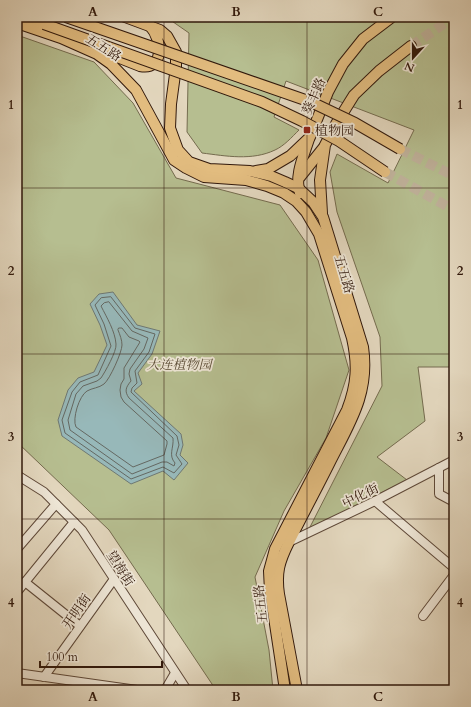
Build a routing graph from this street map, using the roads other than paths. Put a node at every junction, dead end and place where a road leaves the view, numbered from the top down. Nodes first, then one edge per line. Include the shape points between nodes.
1 (27, 17) edge
2 (66, 17) edge
3 (125, 17) edge
4 (392, 17) edge
5 (17, 23) edge
6 (150, 26) junction
7 (61, 38) junction
8 (411, 46) tunnel mouth
9 (310, 137) junction
10 (325, 146) junction
11 (400, 149) tunnel mouth
12 (305, 153) junction
13 (316, 158) junction
14 (250, 171) junction
15 (385, 172) tunnel mouth
16 (285, 182) junction
17 (298, 183) junction
18 (266, 186) junction
19 (306, 212) junction
20 (323, 217) junction
21 (453, 461) edge
22 (438, 468) junction
23 (17, 475) edge
24 (375, 501) junction
25 (454, 502) edge
26 (56, 504) junction
27 (74, 522) junction
28 (289, 542) junction
29 (17, 549) edge
30 (275, 549) junction
31 (454, 568) edge
32 (454, 575) edge
33 (114, 579) junction
34 (25, 582) junction
35 (17, 592) edge
36 (423, 616) dead end
37 (80, 626) junction
38 (17, 673) edge
39 (175, 673) junction
40 (44, 677) junction
41 (137, 690) edge
42 (165, 690) edge
43 (187, 690) edge
44 (285, 690) edge
45 (297, 690) edge

1 - 15 main road, bridge via 262,102 340,142
2 - 11 main road, bridge via 311,102
3 - 6 main road
4 - 9 main road, 葵丰路 via 363,39 343,64 328,92
5 - 7 main road, 五五路
6 - 7 main road via 158,38 158,56 155,62 146,67
6 - 14 main road via 167,36 176,52 170,128 178,150 189,162 198,166
7 - 18 main road, 五五路 via 97,54 121,73 136,90 174,160 204,177 246,180
8 - 10 main road via 354,95
9 - 12 main road
9 - 14 main road, 葵丰路 via 290,156 268,169
10 - 13 main road
10 - 20 main road via 320,180
12 - 13 main road
12 - 17 main road
13 - 17 main road
14 - 16 main road
16 - 17 main road
16 - 18 main road
17 - 19 main road
17 - 20 main road, 五五路
18 - 19 main road, 五五路 via 284,193
19 - 30 main road, 五五路 via 319,234 352,338 356,372 354,393 347,410
20 - 28 main road, 五五路 via 363,347 364,382 357,410
21 - 22 street, 中化街
22 - 24 street, 中化街
22 - 25 street via 439,494
23 - 26 street, 望海街 via 44,492
24 - 28 street, 中化街
24 - 31 street
26 - 27 street, 望海街
26 - 29 street
27 - 33 street, 望海街
27 - 34 street
28 - 30 street, 中化街
28 - 45 main road, 五五路 via 281,559 277,581
30 - 44 main road, 五五路 via 269,571 270,591
32 - 36 street
33 - 37 street, 开明街
33 - 39 street, 望海街
34 - 35 street
34 - 37 street
37 - 40 street, 开明街
38 - 40 street
39 - 42 street
39 - 43 street, 望海街
40 - 41 street

